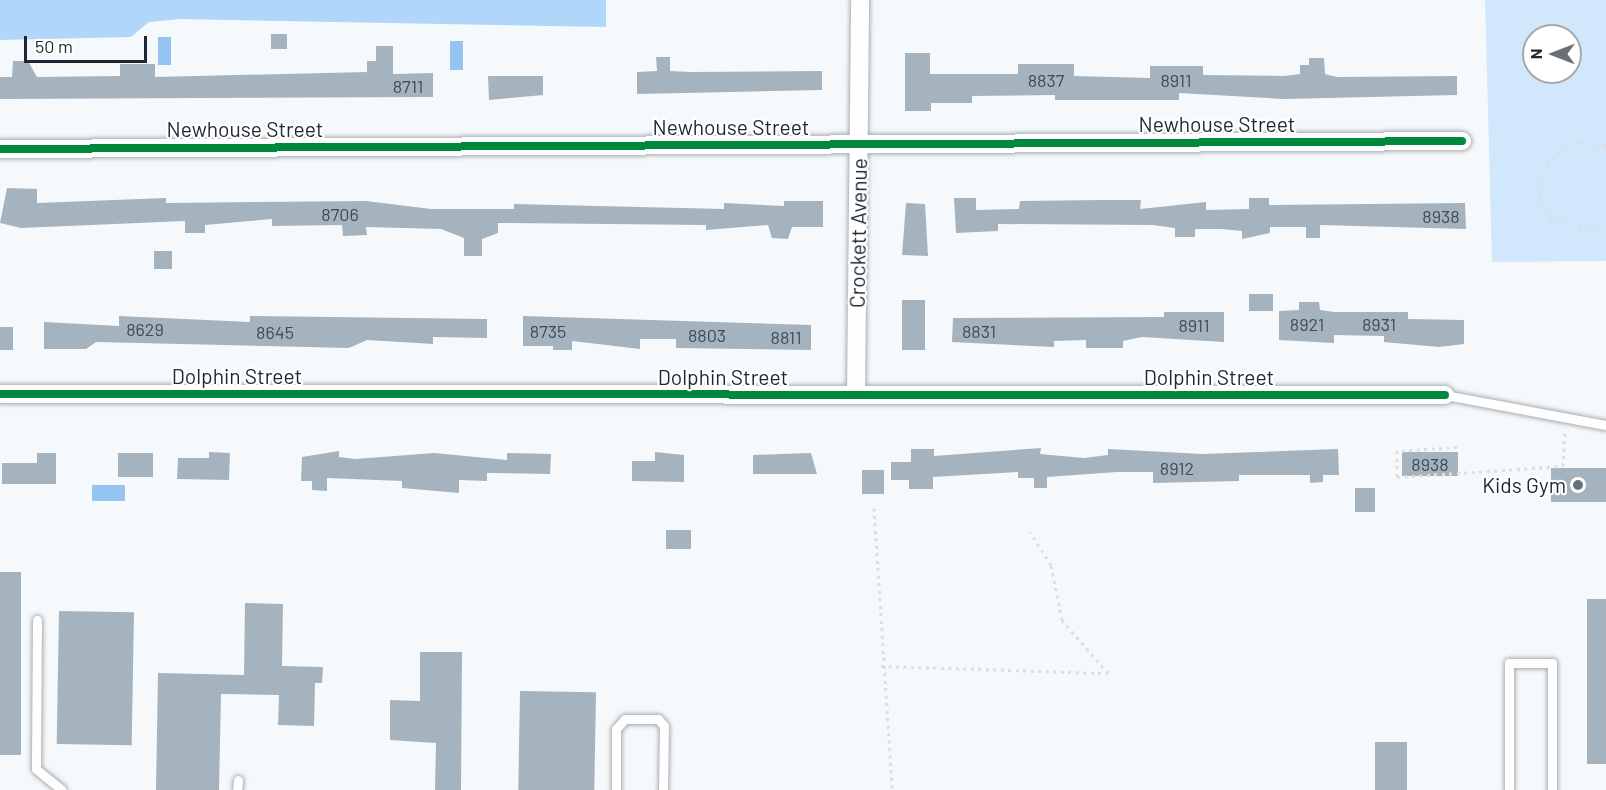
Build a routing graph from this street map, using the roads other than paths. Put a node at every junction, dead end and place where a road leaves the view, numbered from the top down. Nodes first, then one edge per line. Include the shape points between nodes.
1 (860, 0) edge
2 (1462, 141) dead end
3 (859, 144) junction
4 (0, 148) edge
5 (0, 394) edge
6 (856, 394) junction
7 (1445, 394) joint
8 (1606, 425) edge
9 (37, 620) dead end
10 (238, 780) dead end
11 (62, 790) edge
12 (237, 790) edge
13 (616, 790) edge
14 (663, 790) edge
15 (1509, 790) edge
16 (1552, 790) edge

1 - 3 street, Crockett Avenue
2 - 3 street, Newhouse Street
3 - 4 street, Newhouse Street
3 - 6 street, Crockett Avenue
5 - 6 street, Dolphin Street
6 - 7 street, Dolphin Street
7 - 8 lane
9 - 11 lane via 36,769
10 - 12 lane
13 - 14 lane via 616,729 625,719 658,719 664,726
15 - 16 lane via 1509,663 1552,663

